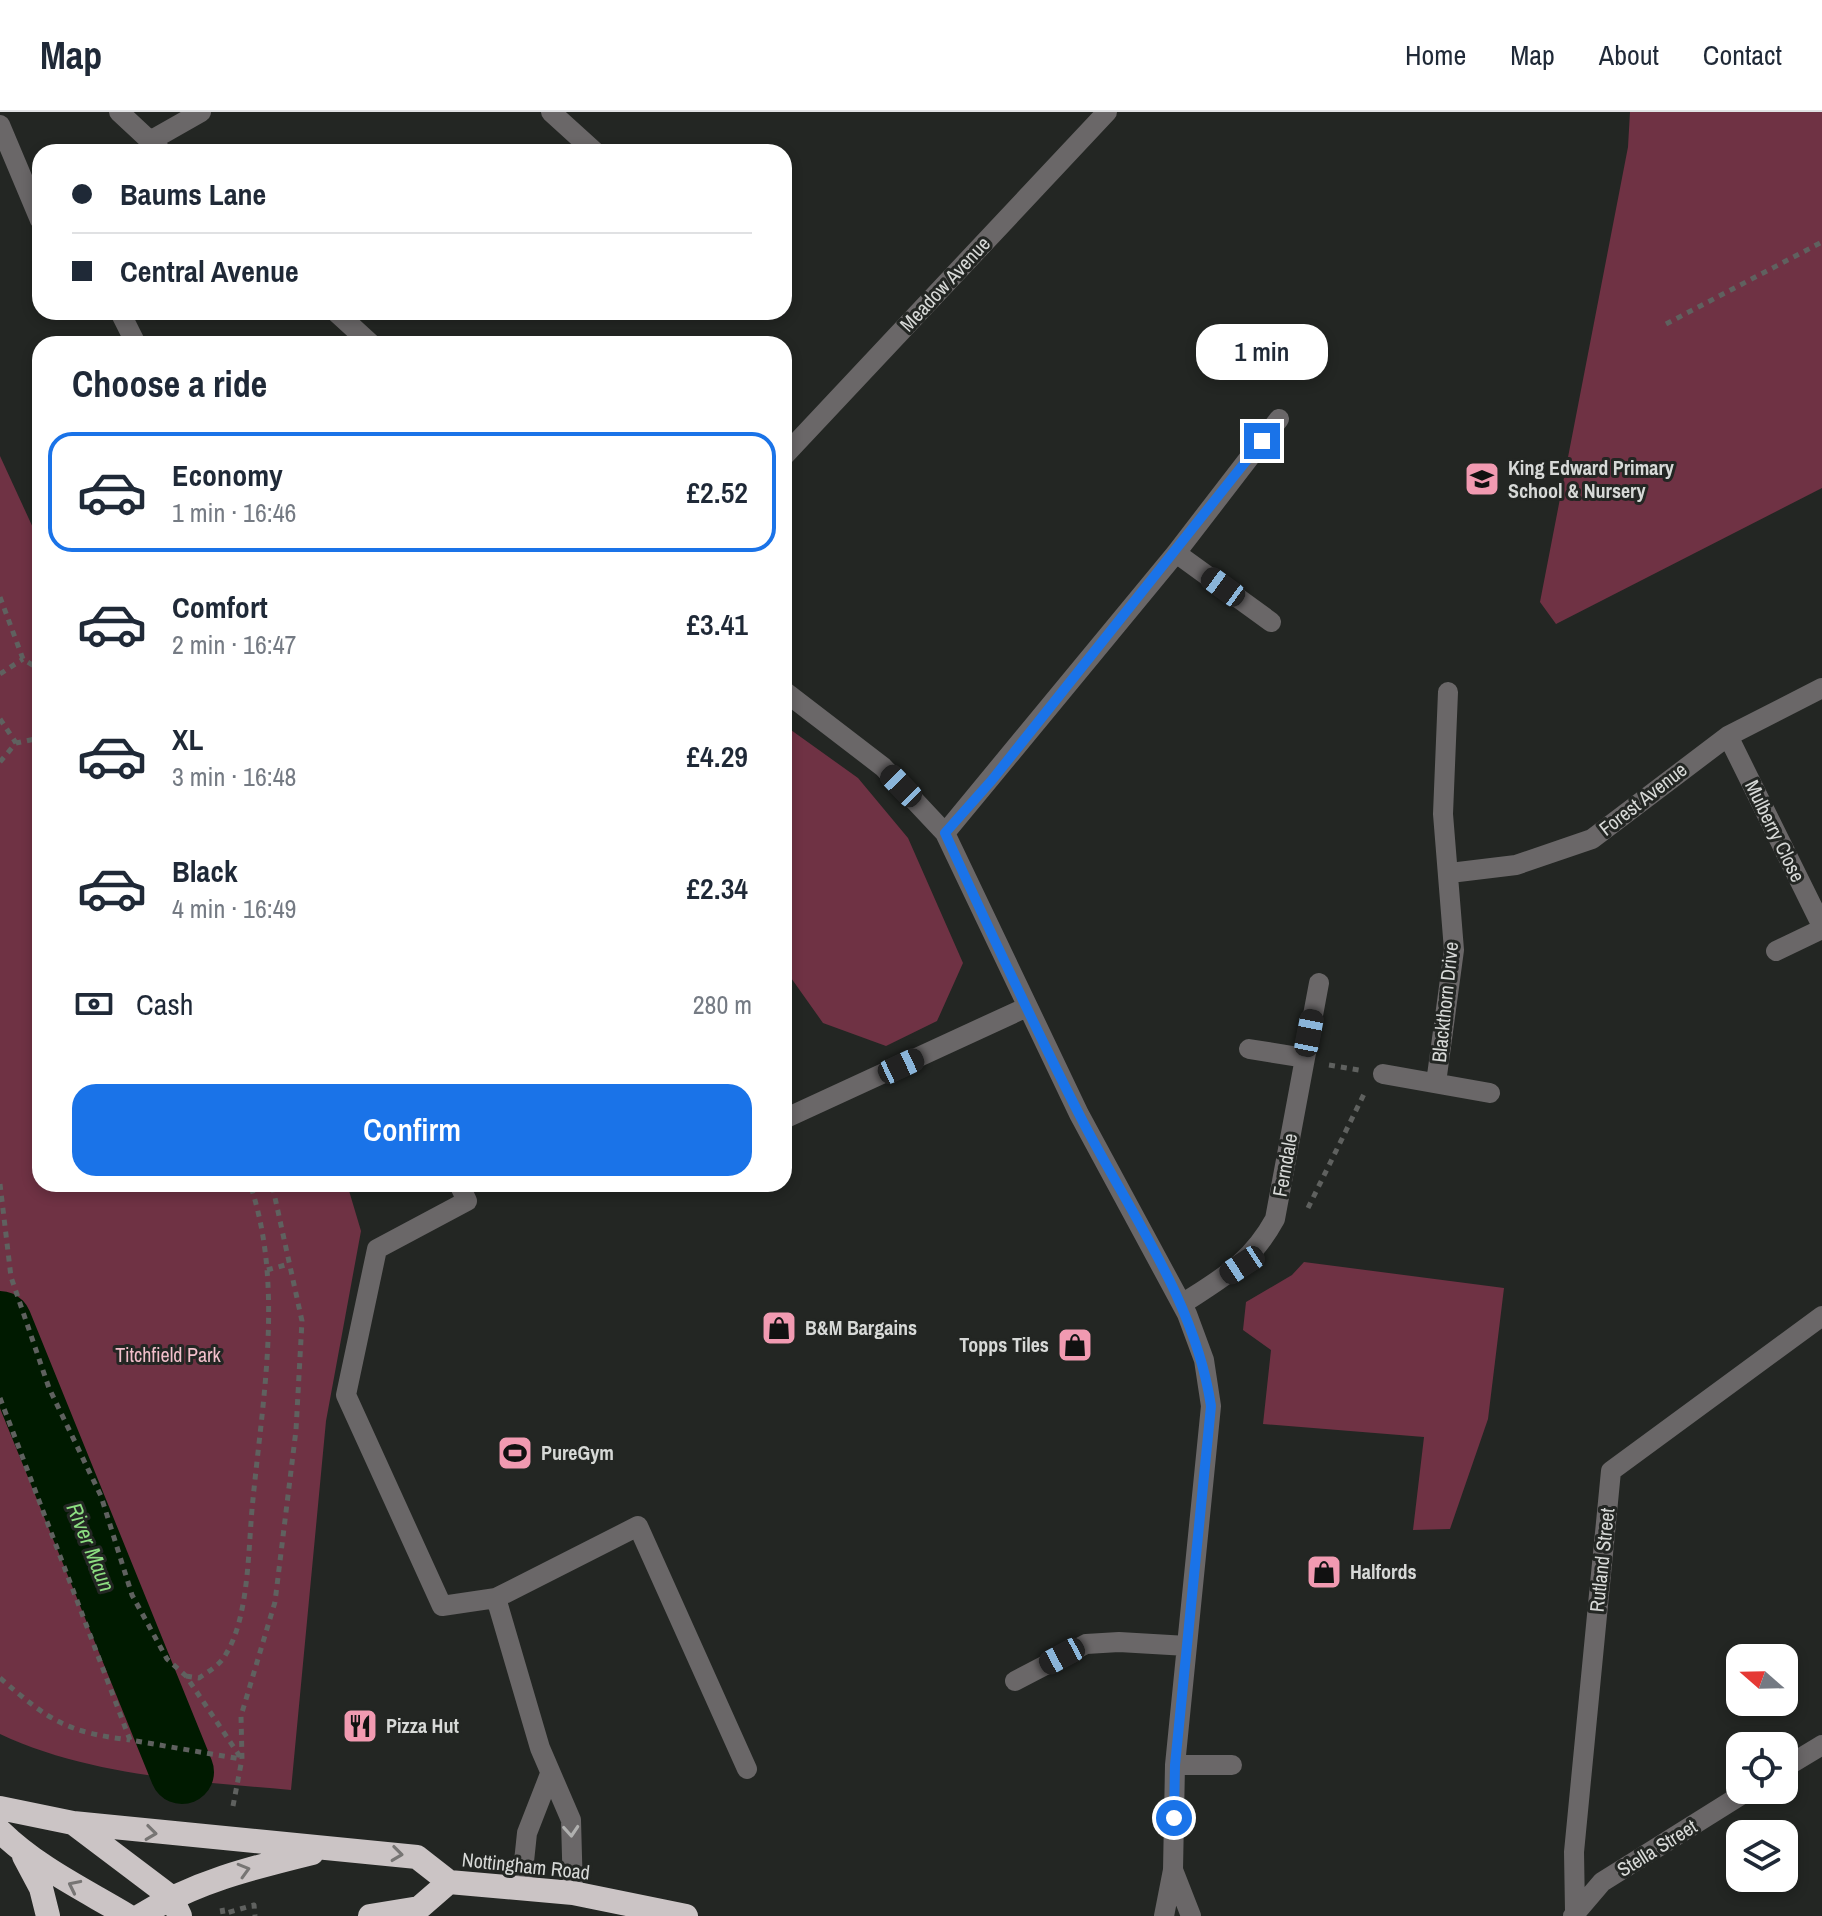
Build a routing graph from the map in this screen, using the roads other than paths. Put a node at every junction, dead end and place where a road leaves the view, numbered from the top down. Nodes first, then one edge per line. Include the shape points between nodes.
1 (119, 112) edge
2 (201, 112) edge
3 (551, 112) edge
4 (1107, 112) edge
5 (0, 125) edge
6 (154, 144) edge
7 (159, 144) edge
8 (586, 144) edge
9 (32, 201) edge
10 (345, 320) edge
11 (362, 336) edge
12 (1279, 419) dead end
13 (792, 447) edge
14 (1176, 553) junction
15 (1271, 622) dead end
16 (1822, 688) edge
17 (1448, 692) dead end
18 (792, 697) edge
19 (1728, 736) junction
20 (945, 833) junction
21 (1450, 873) junction
22 (1822, 928) edge
23 (1776, 951) dead end
24 (1319, 983) dead end
25 (1027, 1007) junction
26 (1249, 1049) dead end
27 (1304, 1059) junction
28 (1375, 1073) road end
29 (1436, 1083) junction
30 (1490, 1093) dead end
31 (792, 1115) edge
32 (463, 1192) edge
33 (1182, 1304) junction
34 (1822, 1316) edge
35 (496, 1598) junction
36 (1187, 1646) junction
37 (1015, 1681) dead end
38 (1822, 1745) edge
39 (1798, 1760) edge
40 (1175, 1765) junction
41 (1232, 1765) dead end
42 (747, 1769) dead end
43 (550, 1774) junction
44 (1727, 1804) edge
45 (0, 1808) edge
46 (73, 1823) junction
47 (0, 1831) edge
48 (338, 1847) junction
49 (22, 1853) junction
50 (1173, 1870) junction
51 (449, 1882) junction
52 (521, 1890) junction
53 (573, 1893) junction
54 (176, 1906) edge
55 (1574, 1914) edge
56 (48, 1916) edge
57 (128, 1916) edge
58 (140, 1916) edge
59 (370, 1916) edge
60 (686, 1916) edge
61 (1164, 1916) edge
62 (1181, 1916) edge
63 (1191, 1916) edge

1 - 6 street
2 - 7 street
3 - 8 street
4 - 13 street, Meadow Avenue
5 - 9 street
10 - 11 street
12 - 14 street
14 - 15 street
14 - 20 street
16 - 19 street, Forest Avenue
17 - 21 street, Blackthorn Drive via 1443,814
18 - 20 street via 883,767
19 - 21 street, Forest Avenue via 1592,839 1516,865
19 - 22 street, Mulberry Close
20 - 25 street
21 - 29 street, Blackthorn Drive via 1454,950
22 - 23 street
24 - 27 street, Ferndale
25 - 31 street
25 - 33 street
26 - 27 street
27 - 33 street, Ferndale via 1275,1219 1242,1265
28 - 29 street
29 - 30 street
32 - 35 street via 467,1201 377,1249 346,1395 442,1606
33 - 36 street via 1204,1360 1211,1406
34 - 55 street, Rutland Street via 1611,1471 1574,1852
35 - 42 street via 638,1526
35 - 43 street
36 - 37 street via 1086,1644
36 - 40 street
38 - 39 street
40 - 41 street
40 - 50 street
43 - 52 street via 527,1833
43 -> 53 street via 571,1820
44 - 55 street, Stella Street via 1602,1882
45 - 46 highway
46 -> 48 highway
46 - 54 highway
47 - 49 highway
48 -> 51 highway via 417,1857
54 -> 48 highway via 249,1868
49 - 56 highway via 41,1888
57 -> 49 highway
50 - 61 street
50 - 62 street
50 - 63 street
51 - 52 highway, Nottingham Road
51 - 59 highway, Nottingham Road via 419,1908
52 - 53 highway, Nottingham Road
53 - 60 highway, Nottingham Road
54 - 58 highway

